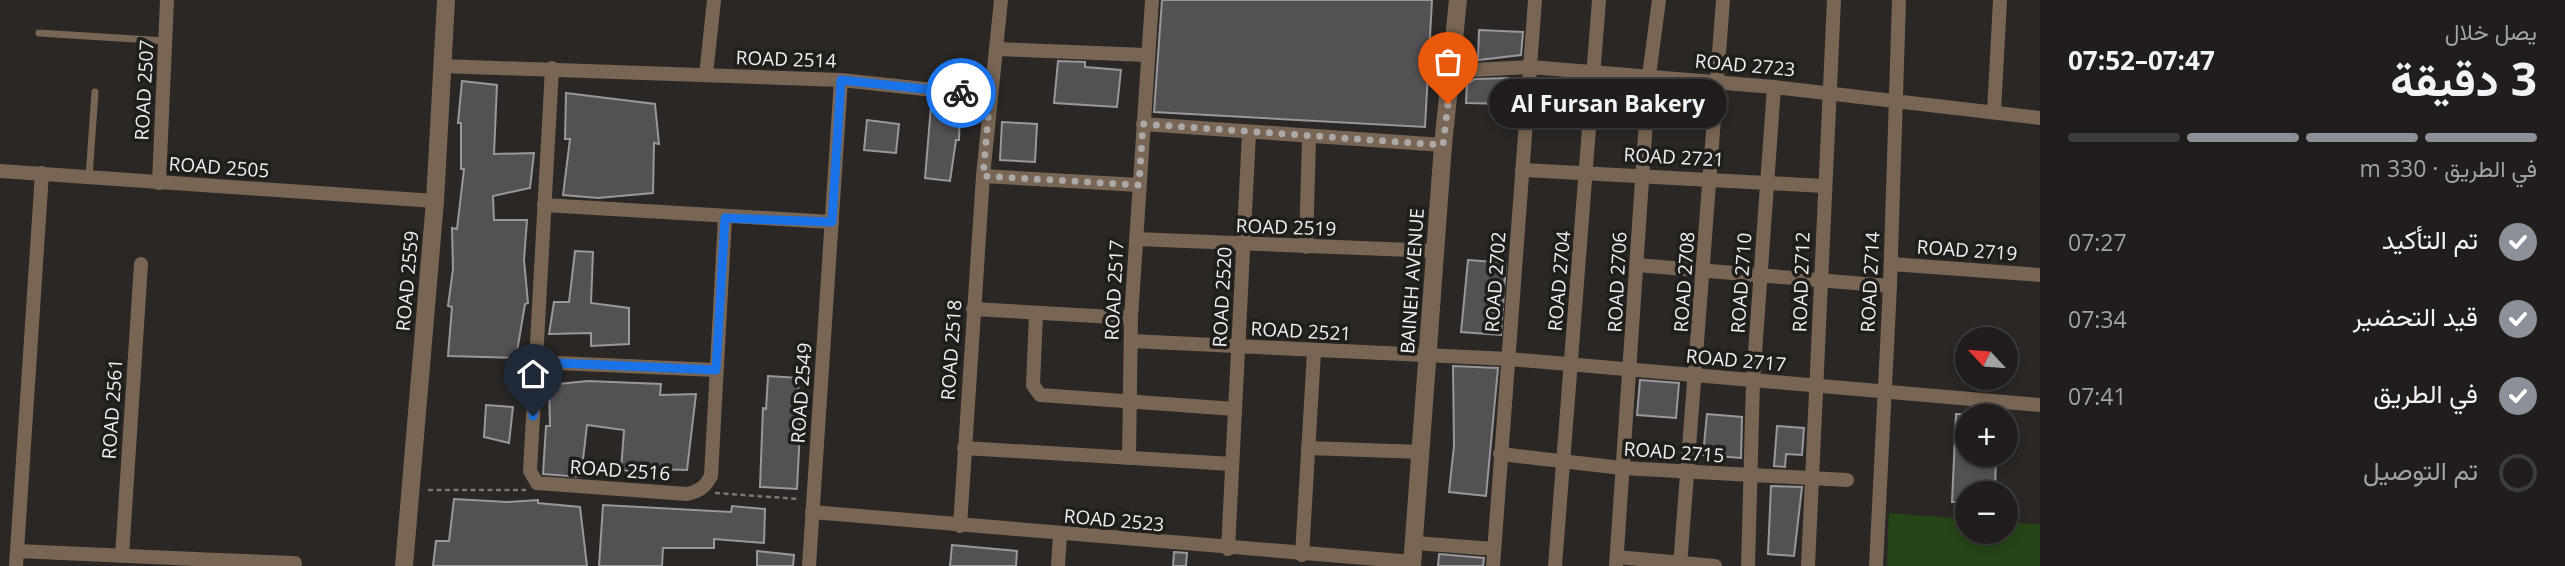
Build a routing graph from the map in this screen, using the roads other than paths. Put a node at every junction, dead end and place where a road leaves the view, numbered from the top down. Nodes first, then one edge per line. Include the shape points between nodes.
1 (167, 0) edge
2 (446, 0) edge
3 (714, 0) edge
4 (1001, 0) edge
5 (1152, 0) edge
6 (1458, 0) edge
7 (1535, 0) edge
8 (1599, 0) edge
9 (1659, 0) edge
10 (1723, 0) edge
11 (1834, 0) edge
12 (1899, 0) edge
13 (2000, 0) edge
14 (39, 33) dead end
15 (166, 41) junction
16 (997, 49) junction
17 (1146, 55) junction
18 (442, 66) junction
19 (1530, 67) junction
20 (552, 68) junction
21 (1594, 71) junction
22 (706, 75) junction
23 (1649, 76) junction
24 (841, 80) junction
25 (1717, 81) junction
26 (1450, 83) junction
27 (1774, 87) junction
28 (95, 92) dead end
29 (1830, 93) junction
30 (990, 96) junction
31 (1896, 101) junction
32 (1994, 112) junction
33 (2040, 118) edge
34 (1143, 124) junction
35 (1250, 133) junction
36 (1309, 138) junction
37 (1443, 145) junction
38 (1522, 170) junction
39 (0, 171) edge
40 (42, 173) junction
41 (1587, 173) junction
42 (1643, 175) junction
43 (983, 176) junction
44 (89, 177) junction
45 (1711, 178) junction
46 (1768, 181) junction
47 (159, 183) junction
48 (1139, 185) junction
49 (1825, 186) junction
50 (435, 201) junction
51 (544, 205) junction
52 (725, 218) junction
53 (832, 222) junction
54 (1136, 239) junction
55 (1244, 245) junction
56 (1306, 247) junction
57 (1435, 251) junction
58 (141, 264) dead end
59 (1891, 264) junction
60 (1637, 265) junction
61 (1704, 271) junction
62 (2040, 275) edge
63 (1761, 277) junction
64 (1821, 282) junction
65 (1890, 286) junction
66 (973, 309) junction
67 (1036, 314) junction
68 (1131, 318) junction
69 (1131, 341) junction
70 (1238, 348) junction
71 (1314, 352) junction
72 (1428, 356) junction
73 (1509, 359) junction
74 (536, 362) junction
75 (1571, 364) junction
76 (1631, 368) junction
77 (716, 370) junction
78 (1695, 376) junction
79 (1754, 381) junction
80 (1817, 385) junction
81 (1883, 391) junction
82 (1130, 401) junction
83 (2040, 405) edge
84 (1235, 409) junction
85 (964, 448) junction
86 (1308, 448) junction
87 (1421, 452) junction
88 (1500, 454) junction
89 (1129, 458) junction
90 (1565, 463) junction
91 (1232, 464) junction
92 (1622, 468) junction
93 (1687, 472) junction
94 (1750, 476) junction
95 (1811, 476) junction
96 (1847, 480) dead end
97 (813, 506) junction
98 (960, 526) junction
99 (1060, 534) junction
100 (1415, 543) junction
101 (1228, 548) junction
102 (1494, 549) junction
103 (17, 551) junction
104 (122, 556) junction
105 (1292, 558) edge
106 (1616, 562) edge
107 (217, 563) edge
108 (295, 563) dead end
109 (1413, 564) edge
110 (1680, 565) edge
111 (16, 566) edge
112 (404, 566) edge
113 (809, 566) edge
114 (1058, 566) edge
115 (1493, 566) edge
116 (1555, 566) edge
117 (1715, 566) edge
118 (1748, 566) edge
119 (1808, 566) edge
120 (1876, 566) edge

1 - 15 street, ROAD 2507
2 - 18 street, ROAD 2559
3 - 22 street, ROAD 2514
4 - 16 street, ROAD 2518
5 - 17 street, ROAD 2517
6 - 26 street, BAINEH AVENUE
7 - 19 street, ROAD 2702
8 - 21 street, ROAD 2704
9 - 23 street, ROAD 2706
10 - 25 street, ROAD 2708
11 - 29 street, ROAD 2712
12 - 31 street, ROAD 2714
13 - 32 street
14 - 15 lane
15 - 47 street, ROAD 2507
16 - 17 street
16 - 30 street, ROAD 2518
17 - 34 street, ROAD 2517
18 - 20 street, ROAD 2514
18 - 50 street, ROAD 2559
19 - 21 street, ROAD 2723
19 - 26 street, ROAD 2723 via 1472,70
19 - 38 street, ROAD 2702
20 - 22 street, ROAD 2514
20 - 51 street
21 - 23 street, ROAD 2723
21 - 41 street, ROAD 2704
22 - 24 street, ROAD 2514
23 - 25 street, ROAD 2723
23 - 42 street, ROAD 2706
24 - 30 street, ROAD 2514
24 - 53 street, ROAD 2549
25 - 27 street, ROAD 2723
25 - 45 street, ROAD 2708
26 - 37 street, BAINEH AVENUE
27 - 29 street, ROAD 2723
27 - 46 street, ROAD 2710
28 - 44 lane
29 - 31 street, ROAD 2723
29 - 49 street, ROAD 2712
30 - 43 street, ROAD 2518
31 - 32 street, ROAD 2723
31 - 59 street, ROAD 2714
32 - 33 street, ROAD 2723
34 - 35 street
34 - 48 street, ROAD 2517
35 - 36 street
35 - 55 street, ROAD 2520
36 - 37 street
36 - 56 street
37 - 57 street, BAINEH AVENUE
38 - 41 street, ROAD 2721
38 - 73 street, ROAD 2702
39 - 40 street, ROAD 2505
40 - 44 street, ROAD 2505
40 - 103 street
41 - 42 street, ROAD 2721
41 - 75 street, ROAD 2704
42 - 45 street, ROAD 2721
42 - 60 street, ROAD 2706
43 - 48 street
43 - 66 street, ROAD 2518
44 - 47 street, ROAD 2505
45 - 46 street, ROAD 2721
45 - 61 street, ROAD 2708
46 - 49 street, ROAD 2721
46 - 63 street, ROAD 2710
47 - 50 street, ROAD 2505
48 - 54 street, ROAD 2517
49 - 64 street, ROAD 2712
50 - 112 street, ROAD 2559
51 - 52 street
51 - 74 street
52 - 53 street
52 - 77 street, ROAD 2516
53 - 97 street, ROAD 2549
54 - 55 street, ROAD 2519
54 - 68 street, ROAD 2517
55 - 56 street, ROAD 2519
55 - 70 street, ROAD 2520
56 - 57 street, ROAD 2519
57 - 72 street, BAINEH AVENUE
58 - 104 street, ROAD 2561
59 - 62 street, ROAD 2719
59 - 65 street, ROAD 2714
60 - 61 street
60 - 76 street, ROAD 2706
61 - 63 street
61 - 78 street, ROAD 2708
63 - 64 street
63 - 79 street, ROAD 2710
64 - 65 street
64 - 80 street, ROAD 2712
65 - 81 street, ROAD 2714
66 - 67 street
66 - 85 street, ROAD 2518
67 - 68 street
67 - 82 street via 1035,391 1046,397
68 - 69 street, ROAD 2517
69 - 70 street, ROAD 2521
69 - 82 street, ROAD 2517
70 - 71 street, ROAD 2521
70 - 84 street, ROAD 2520
71 - 72 street, ROAD 2521
71 - 86 street
72 - 73 street, ROAD 2717
72 - 87 street, BAINEH AVENUE
73 - 75 street, ROAD 2717
73 - 88 street, ROAD 2702
74 - 77 street
74 - 77 street, ROAD 2516 via 530,471 537,483 697,492 711,476
75 - 76 street, ROAD 2717
75 - 90 street, ROAD 2704
76 - 78 street, ROAD 2717
76 - 92 street, ROAD 2706
78 - 79 street, ROAD 2717
78 - 93 street, ROAD 2708
79 - 80 street, ROAD 2717
79 - 94 street, ROAD 2710
80 - 81 street, ROAD 2717
80 - 95 street, ROAD 2712
81 - 83 street, ROAD 2717
81 - 120 street, ROAD 2714
82 - 84 street
82 - 89 street, ROAD 2517
84 - 91 street, ROAD 2520
85 - 89 street
85 - 98 street, ROAD 2518
86 - 87 street
86 - 105 street
87 - 100 street, BAINEH AVENUE
88 - 90 street, ROAD 2715
88 - 102 street, ROAD 2702
89 - 91 street
90 - 92 street, ROAD 2715
90 - 116 street, ROAD 2704
91 - 101 street, ROAD 2520
92 - 93 street, ROAD 2715
92 - 106 street, ROAD 2706
93 - 94 street, ROAD 2715
93 - 110 street, ROAD 2708
94 - 95 street, ROAD 2715
94 - 118 street, ROAD 2710
95 - 96 street, ROAD 2715
95 - 119 street, ROAD 2712
97 - 98 street, ROAD 2523
97 - 113 street, ROAD 2549
98 - 99 street, ROAD 2523
99 - 101 street, ROAD 2523
99 - 114 street
100 - 102 street
100 - 109 street, BAINEH AVENUE
101 - 105 street, ROAD 2523
102 - 115 street, ROAD 2702
103 - 104 street
103 - 111 street
104 - 107 street
105 - 109 street, ROAD 2523
106 - 110 street
107 - 108 street
110 - 117 street

